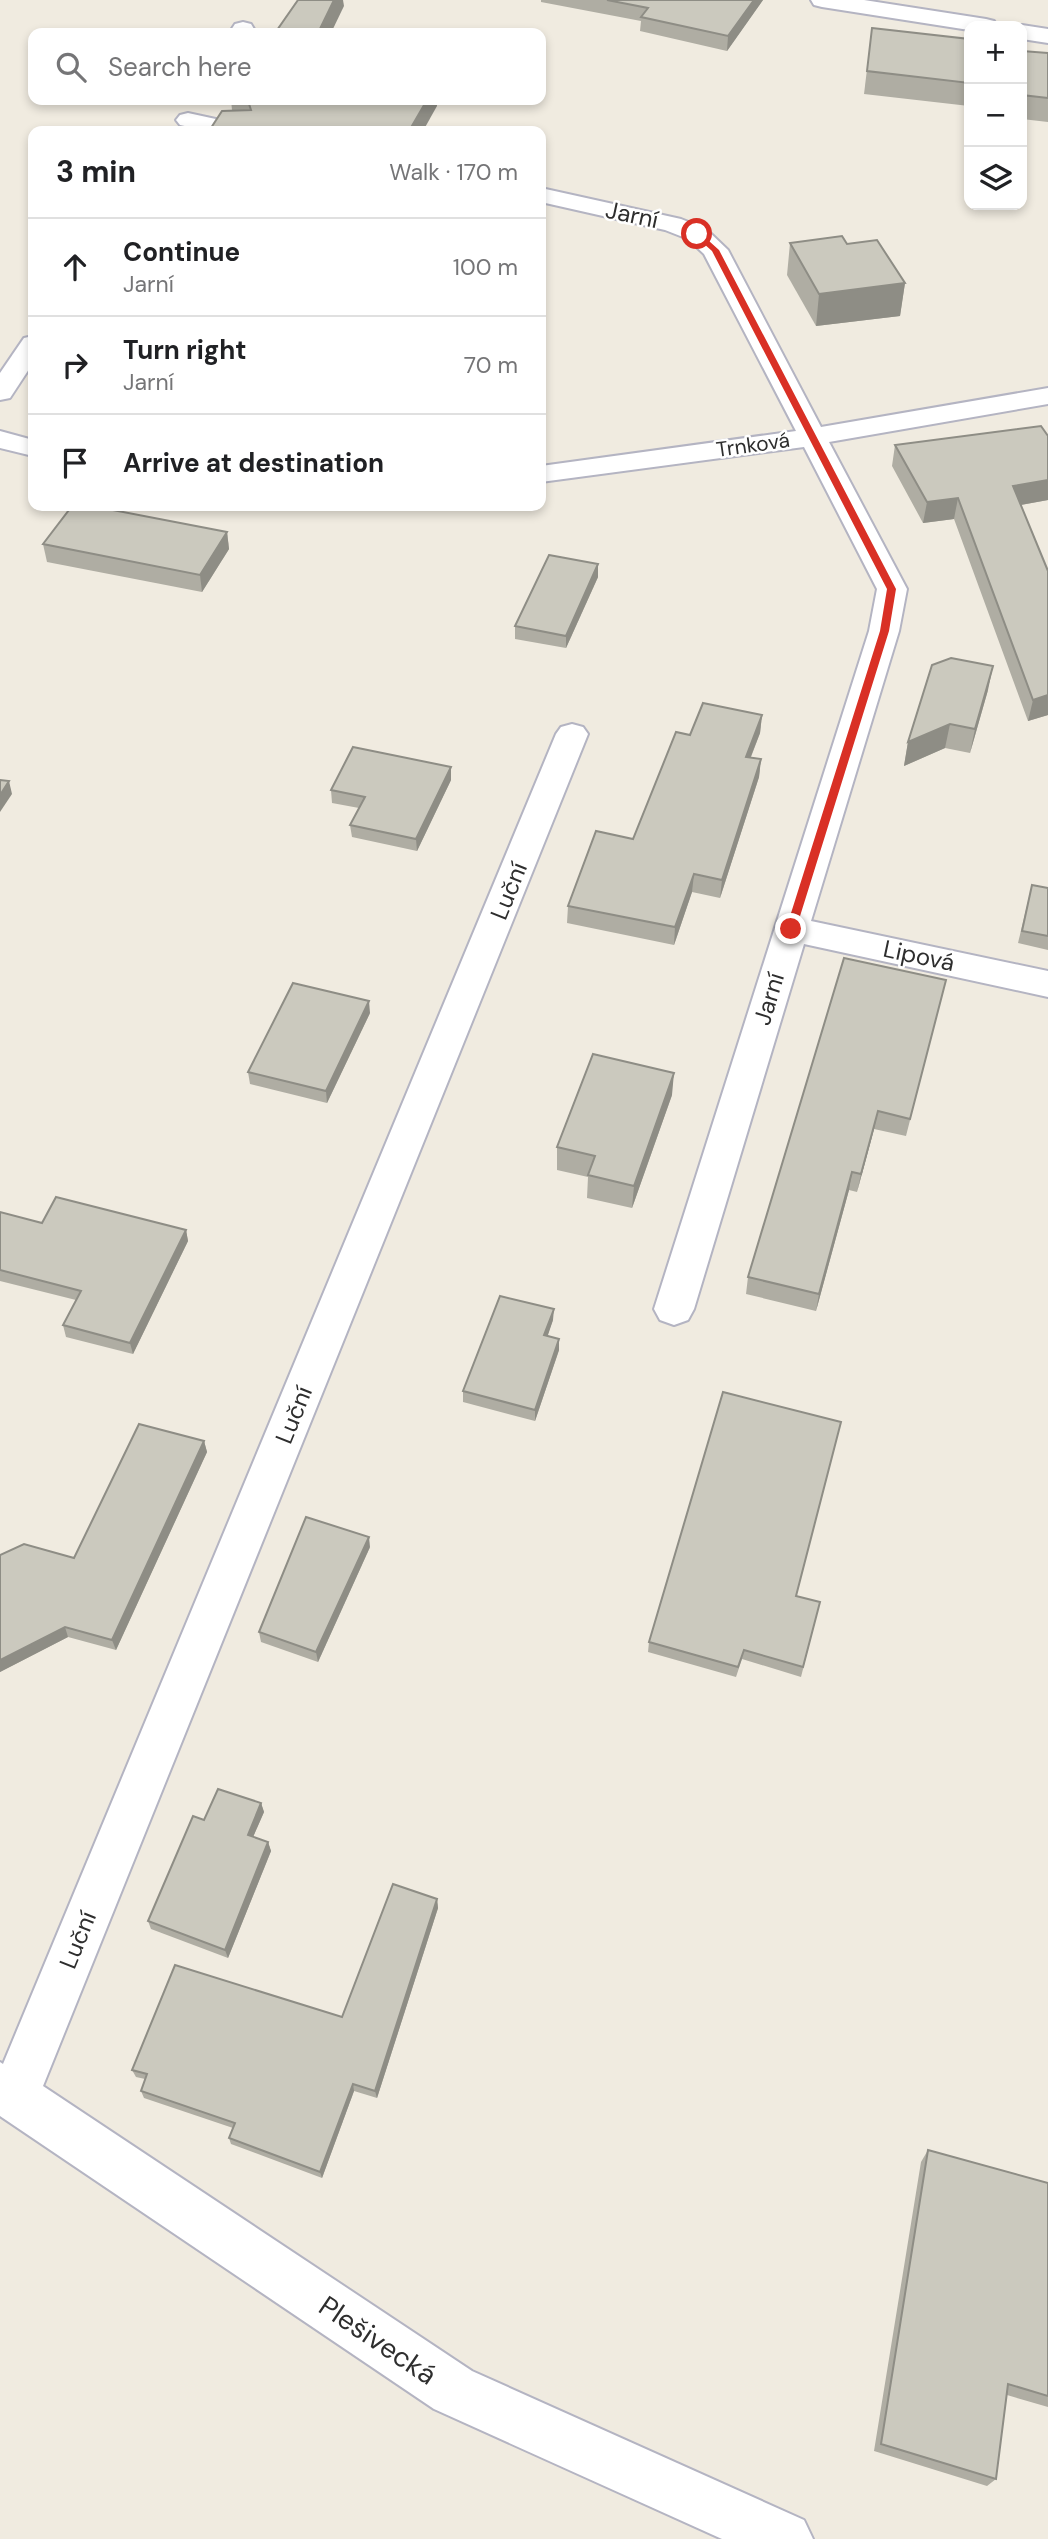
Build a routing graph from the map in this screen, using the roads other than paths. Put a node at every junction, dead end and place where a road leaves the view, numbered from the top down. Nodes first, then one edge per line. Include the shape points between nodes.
1 (822, 0) edge
2 (964, 23) edge
3 (1027, 33) edge
4 (1048, 36) edge
5 (189, 117) edge
6 (222, 126) edge
7 (546, 196) edge
8 (28, 351) edge
9 (0, 391) edge
10 (1048, 396) edge
11 (813, 437) junction
12 (0, 439) edge
13 (28, 447) edge
14 (546, 473) edge
15 (572, 734) dead end
16 (791, 929) junction
17 (1048, 984) edge
18 (674, 1309) dead end
19 (7, 2092) edge
20 (785, 2539) edge

1 - 2 street
3 - 4 street
5 - 6 street
7 - 11 street, Jarní via 672,224 697,234 715,250
8 - 9 street
10 - 11 street, Trnková
11 - 14 street, Trnková
11 - 16 street, Jarní via 892,589 884,631
12 - 13 street
15 - 19 street, Luční
16 - 17 street, Lipová
16 - 18 street, Jarní
19 - 20 street, Plešivecká via 453,2390

